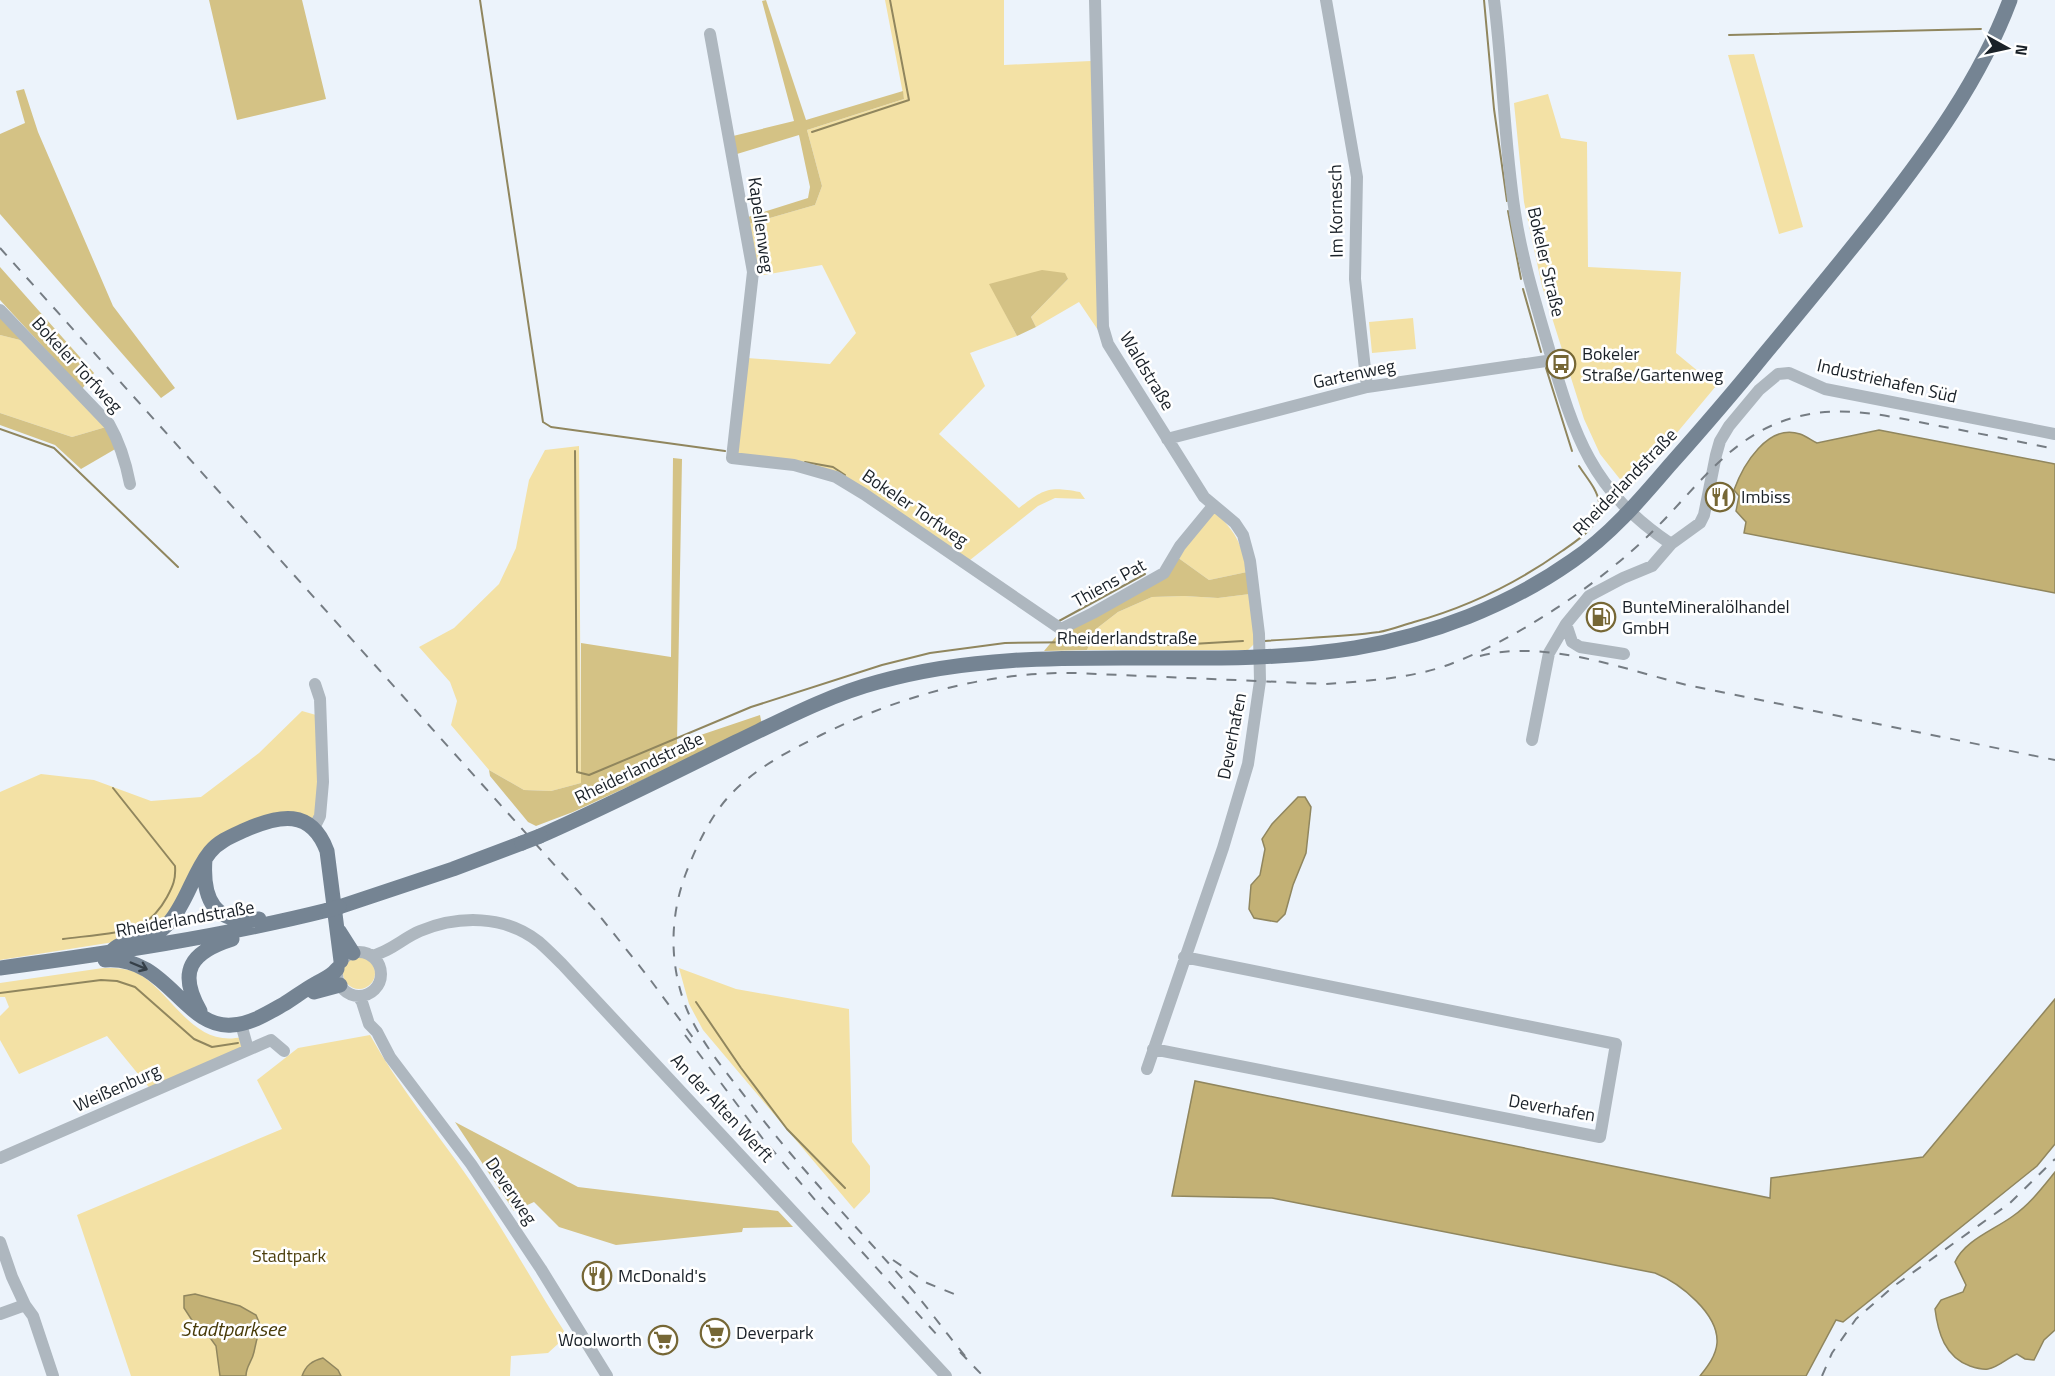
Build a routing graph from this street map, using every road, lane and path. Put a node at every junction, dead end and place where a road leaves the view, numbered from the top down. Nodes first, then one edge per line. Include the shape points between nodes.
1 (1095, 0) edge
2 (1326, 0) edge
3 (1494, 0) edge
4 (2010, 0) edge
5 (710, 34) dead end
6 (0, 310) edge
7 (1553, 360) junction
8 (1367, 387) junction
9 (2055, 434) edge
10 (1167, 439) junction
11 (732, 458) joint
12 (130, 484) dead end
13 (1213, 506) junction
14 (1629, 511) junction
15 (1671, 544) junction
16 (1566, 624) junction
17 (1061, 629) joint
18 (1624, 654) dead end
19 (1260, 657) junction
20 (315, 684) dead end
21 (1532, 740) dead end
22 (314, 828) junction
23 (205, 859) junction
24 (286, 920) junction
25 (442, 924) junction
26 (245, 929) junction
27 (110, 953) junction
28 (371, 956) junction
29 (82, 957) junction
30 (1184, 957) junction
31 (344, 961) junction
32 (0, 968) edge
33 (380, 968) junction
34 (340, 985) junction
35 (302, 994) junction
36 (364, 994) junction
37 (204, 1016) junction
38 (241, 1024) junction
39 (1154, 1048) junction
40 (248, 1049) junction
41 (284, 1051) dead end
42 (1147, 1069) dead end
43 (0, 1158) edge
44 (0, 1242) edge
45 (26, 1305) junction
46 (0, 1314) edge
47 (54, 1376) edge
48 (607, 1376) edge
49 (946, 1376) edge

1 - 10 street, Waldstraße via 1103,327 1108,344
2 - 8 street, Im Kornesch via 1357,177 1355,279
3 - 7 street, Bokeler Straße via 1515,212 1524,261
4 - 14 main road, Rheiderlandstraße via 1976,75 1924,156 1721,408
5 - 11 street, Kapellenweg via 753,272
6 - 12 street, Bokeler Torfweg via 109,424
7 - 8 street, Gartenweg
7 - 14 street, Bokeler Straße via 1585,453 1610,492
8 - 10 street, Gartenweg
9 - 15 street, Industriehafen Süd via 1825,389 1789,373 1778,374 1729,426 1716,454 1704,515 1700,523
10 - 13 street, Waldstraße via 1203,497
11 - 17 street, Bokeler Torfweg via 794,465 836,477
13 - 17 street, Thiens Pat via 1180,546 1164,573
13 - 19 street, Waldstraße via 1235,523 1247,546
14 - 15 street
14 - 19 main road, Rheiderlandstraße via 1576,559 1507,600 1461,620 1359,647 1300,656
15 - 16 street, Industriehafen Süd via 1652,566 1589,596
16 - 18 street via 1572,642 1580,647
16 - 21 street, Industriehafen Süd via 1549,653
19 - 24 main road, Rheiderlandstraße, bridge via 1016,660 960,665 877,682 796,712 540,836 453,869
19 - 30 street, Deverhafen via 1258,703 1248,764
20 - 22 street via 320,699 323,782 320,816
22 - 23 main road via 286,817 266,820 226,838
22 - 31 main road via 327,851 331,898
23 - 24 main road via 205,887 219,911 238,919
23 - 27 main road via 168,924 154,935 117,945
24 - 26 main road, Rheiderlandstraße
25 - 28 street, An der Alten Werft
25 - 33 street, An der Alten Werft
25 - 49 street, An der Alten Werft via 492,921 538,941
26 - 27 main road, Rheiderlandstraße
26 - 37 main road via 195,958 189,988
27 - 29 main road, Rheiderlandstraße
28 - 31 street via 365,953
28 - 33 street
29 - 32 main road, Rheiderlandstraße
29 -> 37 main road via 94,961 121,960 143,967
30 - 39 street, Deverhafen
30 - 39 street, Deverhafen via 1616,1044 1600,1137
31 - 34 street via 337,975
31 - 35 main road via 333,975
33 - 36 street via 379,982
34 - 35 main road
34 - 36 street via 345,991
35 - 38 main road
36 - 48 street, Deverweg via 369,1024 499,1206
37 - 38 main road via 222,1025
38 - 40 street
39 - 42 street, Deverhafen
40 - 41 street, Weißenburg via 271,1040
40 - 43 street, Weißenburg
44 - 45 street
45 - 46 street
45 - 47 street

